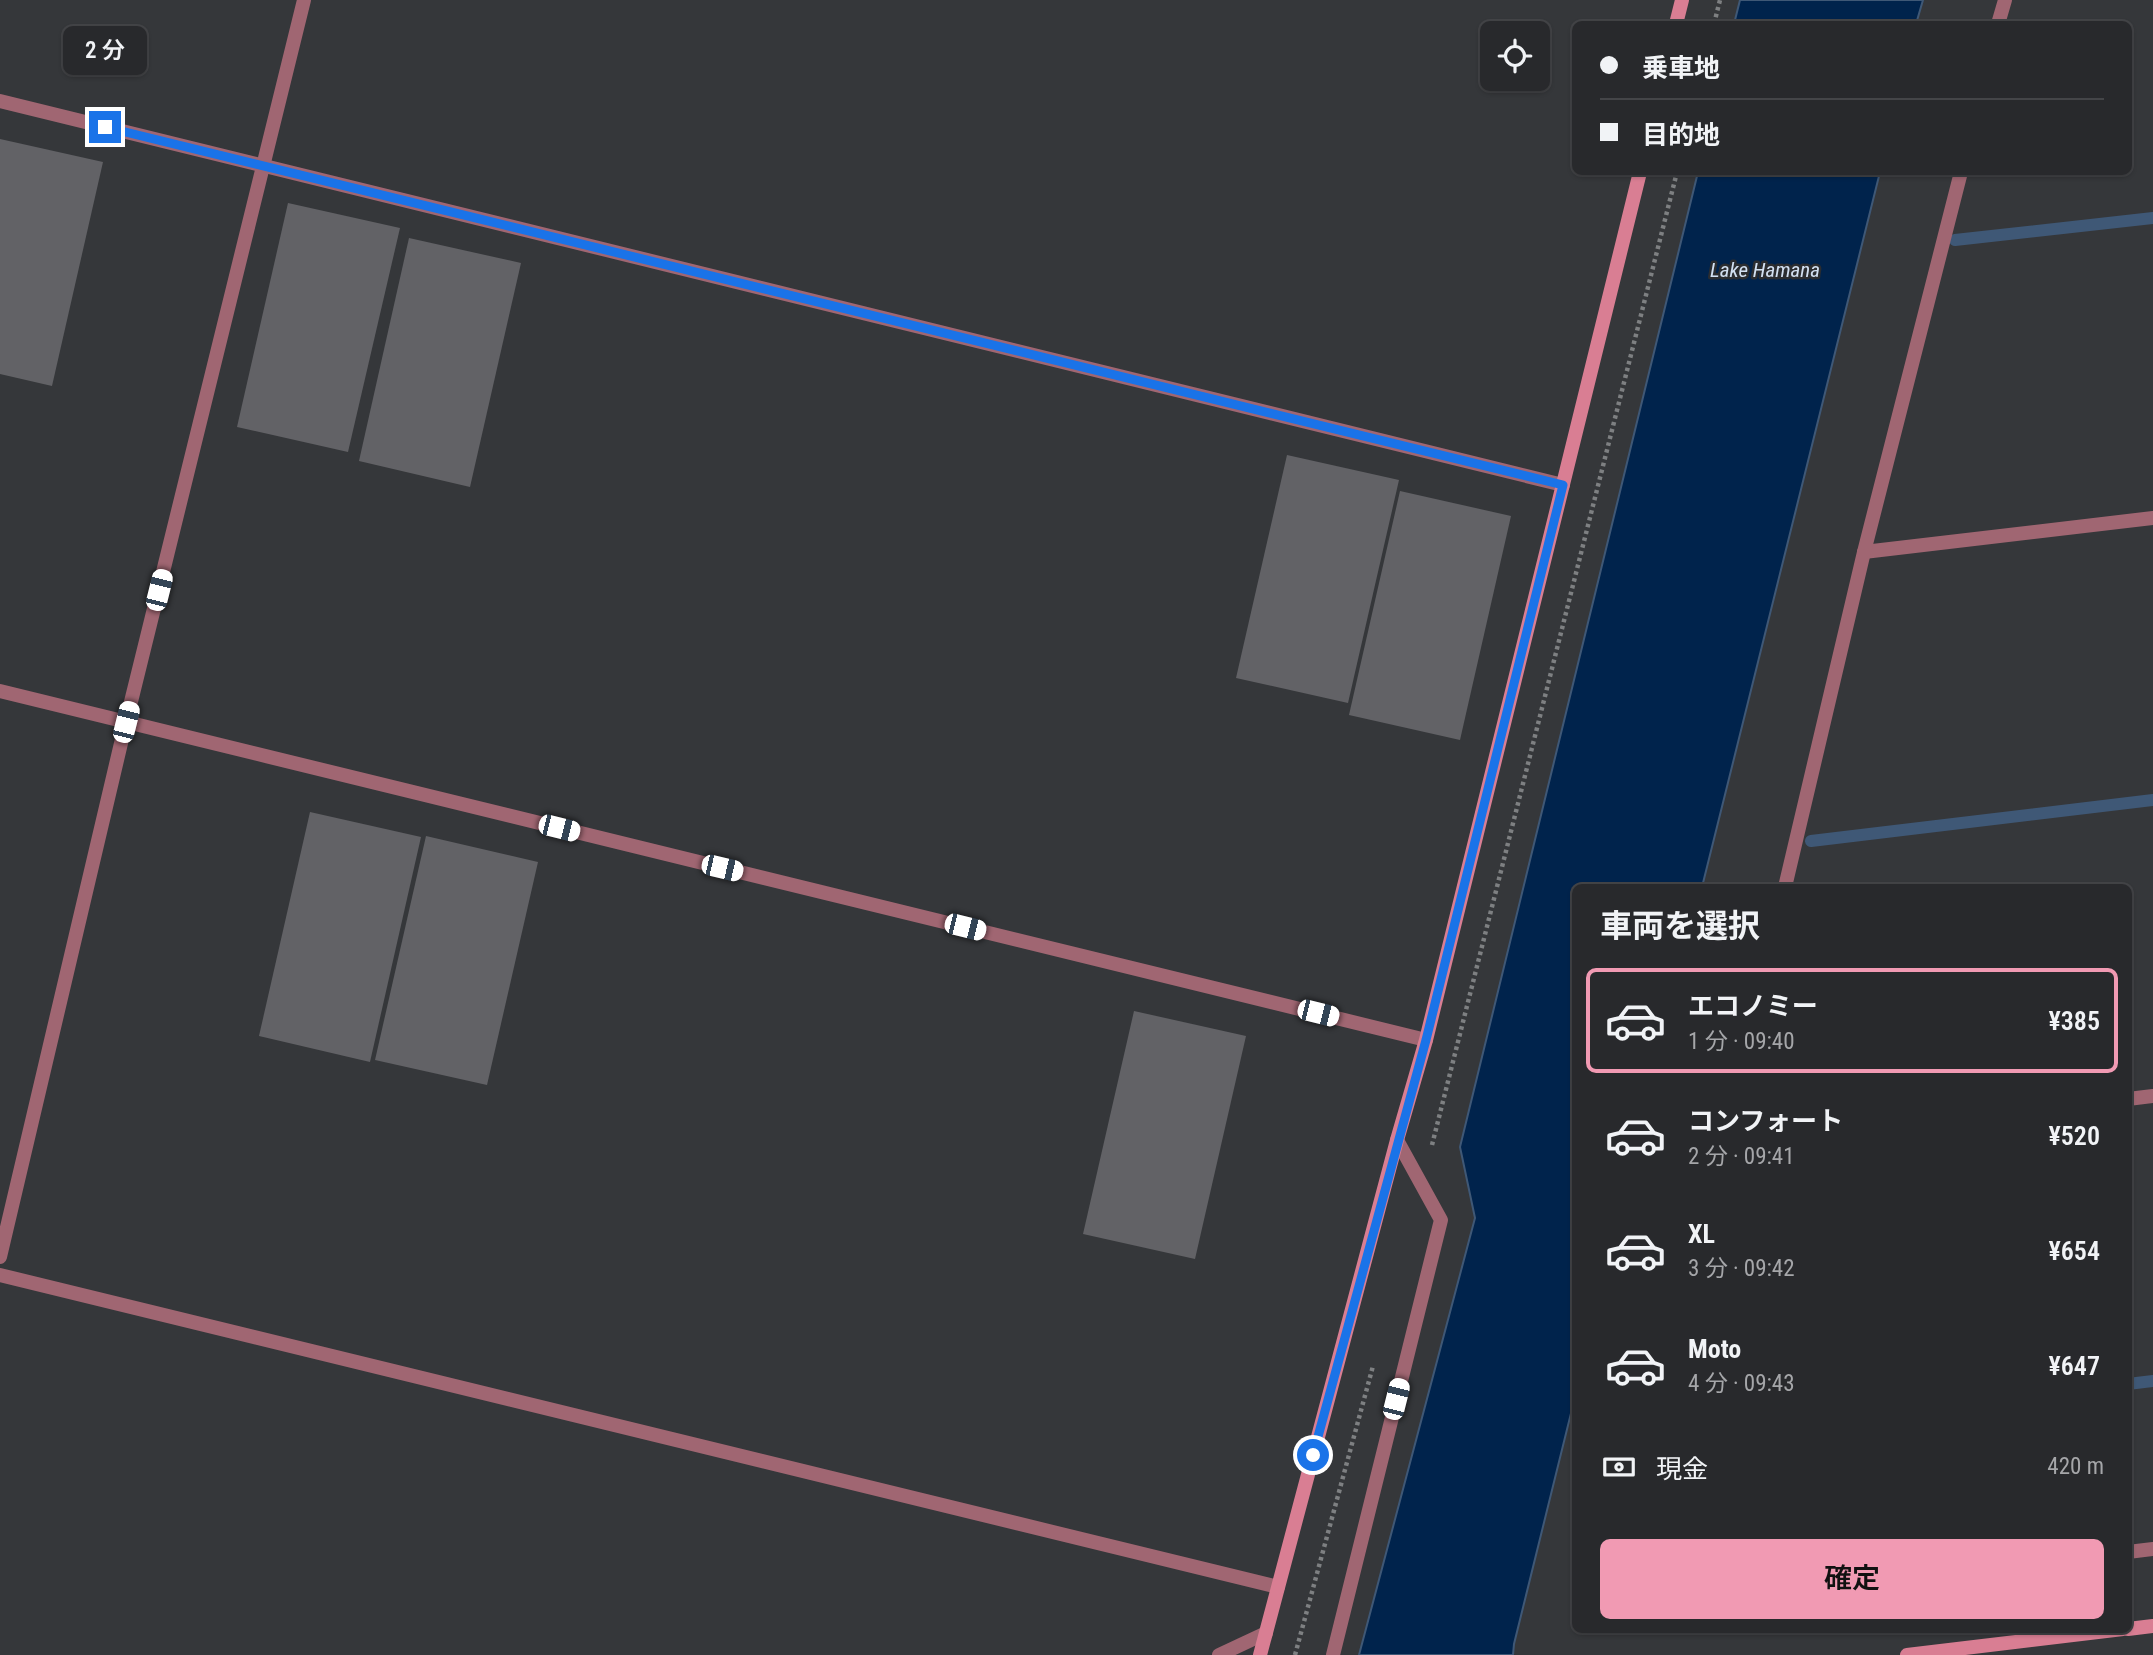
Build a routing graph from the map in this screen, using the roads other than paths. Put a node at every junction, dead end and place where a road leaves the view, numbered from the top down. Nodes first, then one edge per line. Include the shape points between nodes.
1 (304, 0) edge
2 (1682, 0) edge
3 (2005, 0) edge
4 (1677, 21) edge
5 (1999, 21) edge
6 (0, 101) edge
7 (264, 166) junction
8 (1639, 175) edge
9 (1960, 175) edge
10 (1563, 485) junction
11 (2153, 518) edge
12 (1864, 552) junction
13 (0, 691) edge
14 (126, 722) junction
15 (1786, 884) edge
16 (1426, 1040) junction
17 (2153, 1096) edge
18 (2132, 1099) edge
19 (1397, 1140) junction
20 (0, 1257) edge
21 (0, 1275) edge
22 (2153, 1549) edge
23 (2132, 1552) edge
24 (1278, 1587) junction
25 (2153, 1626) edge
26 (2132, 1629) edge
27 (1266, 1633) junction
28 (2090, 1633) edge
29 (1220, 1655) edge
30 (1260, 1655) edge
31 (1333, 1655) edge
32 (1907, 1655) edge

1 - 7 street
2 - 4 street
3 - 5 street
6 - 7 street
7 - 10 street
7 - 14 street
8 - 10 street
9 - 12 street
10 - 16 street
11 - 12 street
12 - 15 street
13 - 14 street
14 - 16 street
14 - 20 street
16 - 19 street
17 - 18 street
19 - 24 street
19 - 31 street via 1440,1220
21 - 24 street
22 - 23 street
24 - 27 street
25 - 26 street
27 - 29 street
27 - 30 street
28 - 32 street

